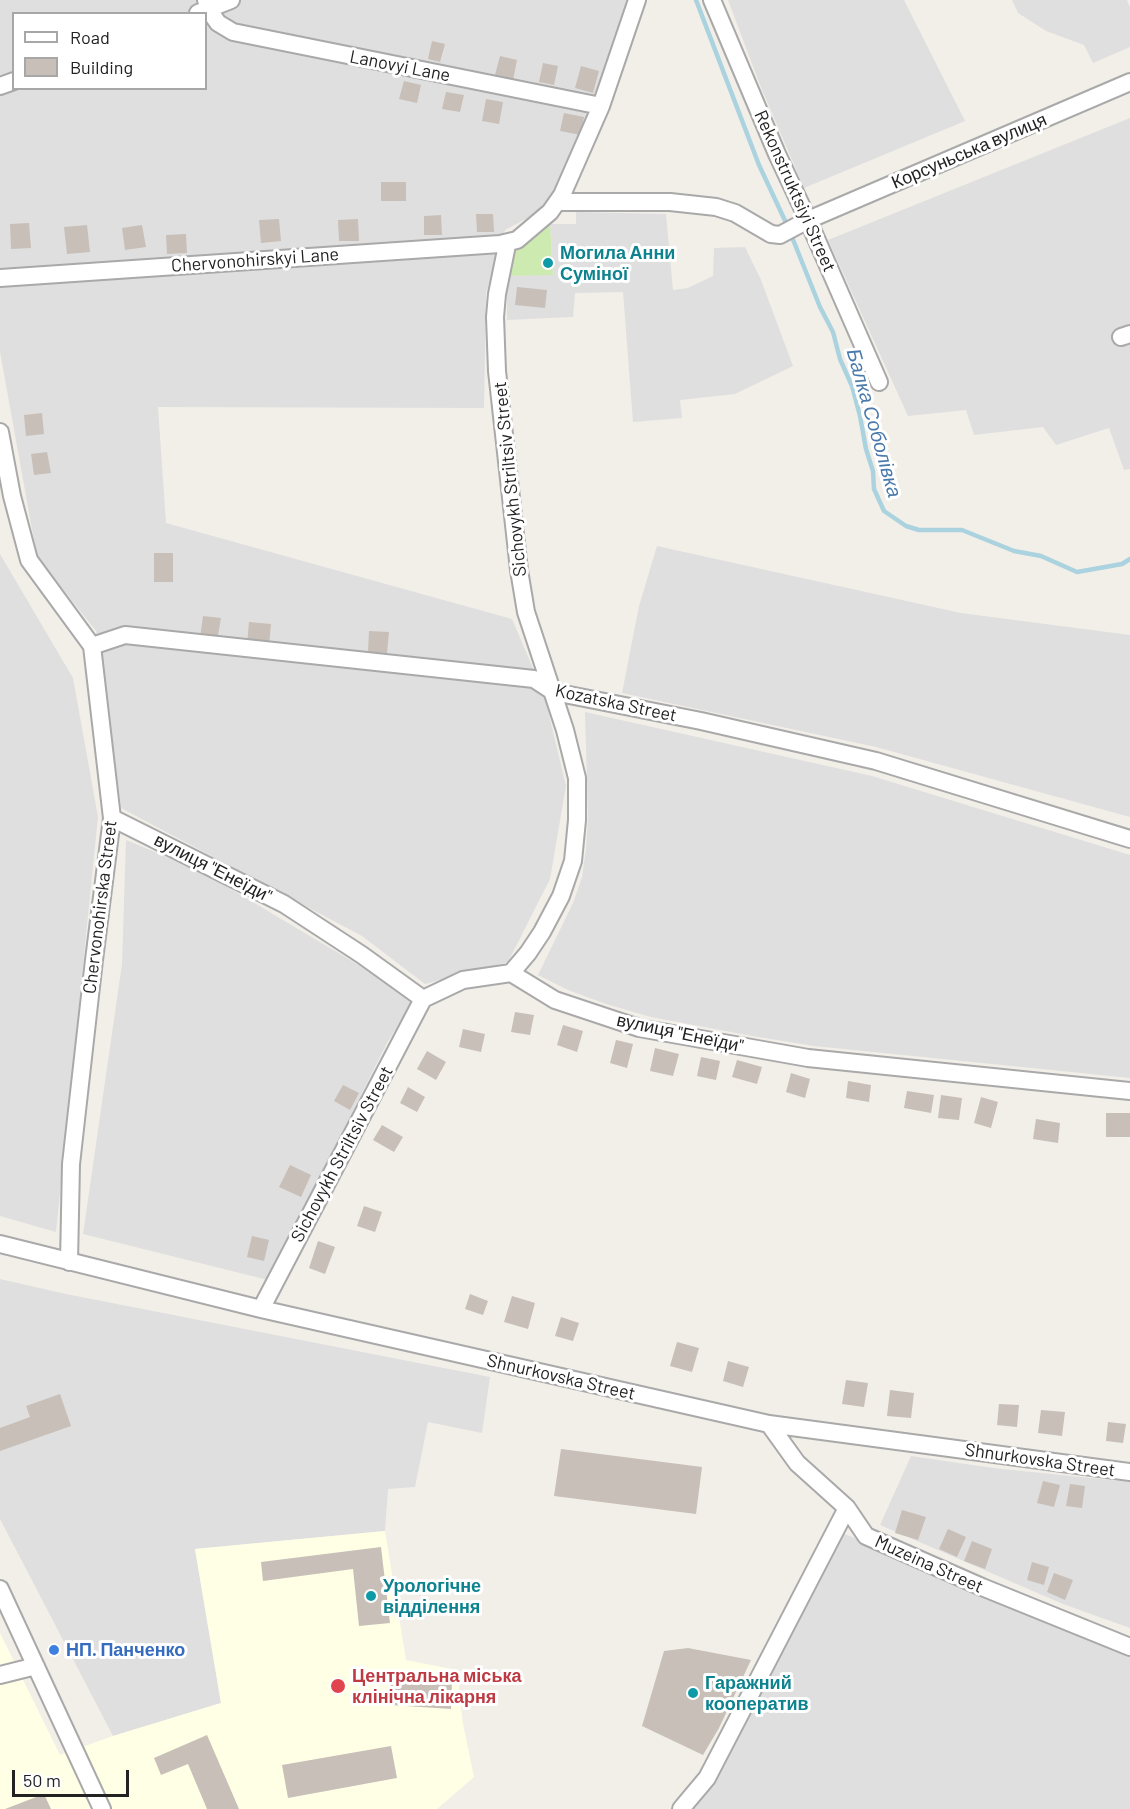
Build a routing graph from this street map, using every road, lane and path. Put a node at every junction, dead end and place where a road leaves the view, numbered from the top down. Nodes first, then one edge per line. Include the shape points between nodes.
1 (231, 0) edge
2 (637, 0) edge
3 (712, 0) edge
4 (204, 8) edge
5 (1130, 81) edge
6 (601, 106) junction
7 (557, 202) junction
8 (808, 220) junction
9 (510, 242) junction
10 (0, 278) edge
11 (879, 382) dead end
12 (0, 432) edge
13 (92, 646) junction
14 (554, 692) junction
15 (112, 818) junction
16 (1130, 839) edge
17 (511, 974) junction
18 (423, 999) junction
19 (1130, 1091) edge
20 (0, 1244) edge
21 (69, 1262) junction
22 (261, 1309) junction
23 (769, 1424) junction
24 (1130, 1472) edge
25 (847, 1508) junction
26 (0, 1589) edge
27 (1130, 1647) edge
28 (36, 1666) junction
29 (0, 1675) edge
30 (102, 1809) edge
31 (681, 1809) edge

1 - 4 street
2 - 6 street
3 - 8 street, Rekonstruktsiyi Street
4 - 6 street, Lanovyi Lane via 233,32
5 - 8 street, Корсуньська вулиця
6 - 7 street
7 - 8 street via 670,202 716,207 780,235
7 - 9 street via 535,226
8 - 11 street, Rekonstruktsiyi Street
9 - 10 street, Chervonohirskyi Lane
9 - 14 street, Sichovykh Striltsiv Street via 497,294 498,371 526,612
12 - 13 street, Chervonohirska Street via 29,560
13 - 14 street, Kozatska Street via 124,635 534,679
13 - 15 street, Chervonohirska Street
14 - 16 street, Kozatska Street via 876,761
14 - 17 street, Sichovykh Striltsiv Street via 577,778 573,861 561,896 542,932
15 - 18 street, вулиця "Енеїди" via 284,904
15 - 21 street, Chervonohirska Street via 71,1164
17 - 18 street via 464,980
17 - 19 street, вулиця "Енеїди" via 555,1000 639,1028 808,1058
18 - 22 street, Sichovykh Striltsiv Street
20 - 21 street, Shnurkovska Street
21 - 22 street, Shnurkovska Street
22 - 23 street, Shnurkovska Street
23 - 24 street, Shnurkovska Street
23 - 25 street, Muzeina Street via 797,1463
25 - 27 street, Muzeina Street via 866,1536
25 - 31 street via 707,1778
26 - 28 street
28 - 29 street
28 - 30 street

